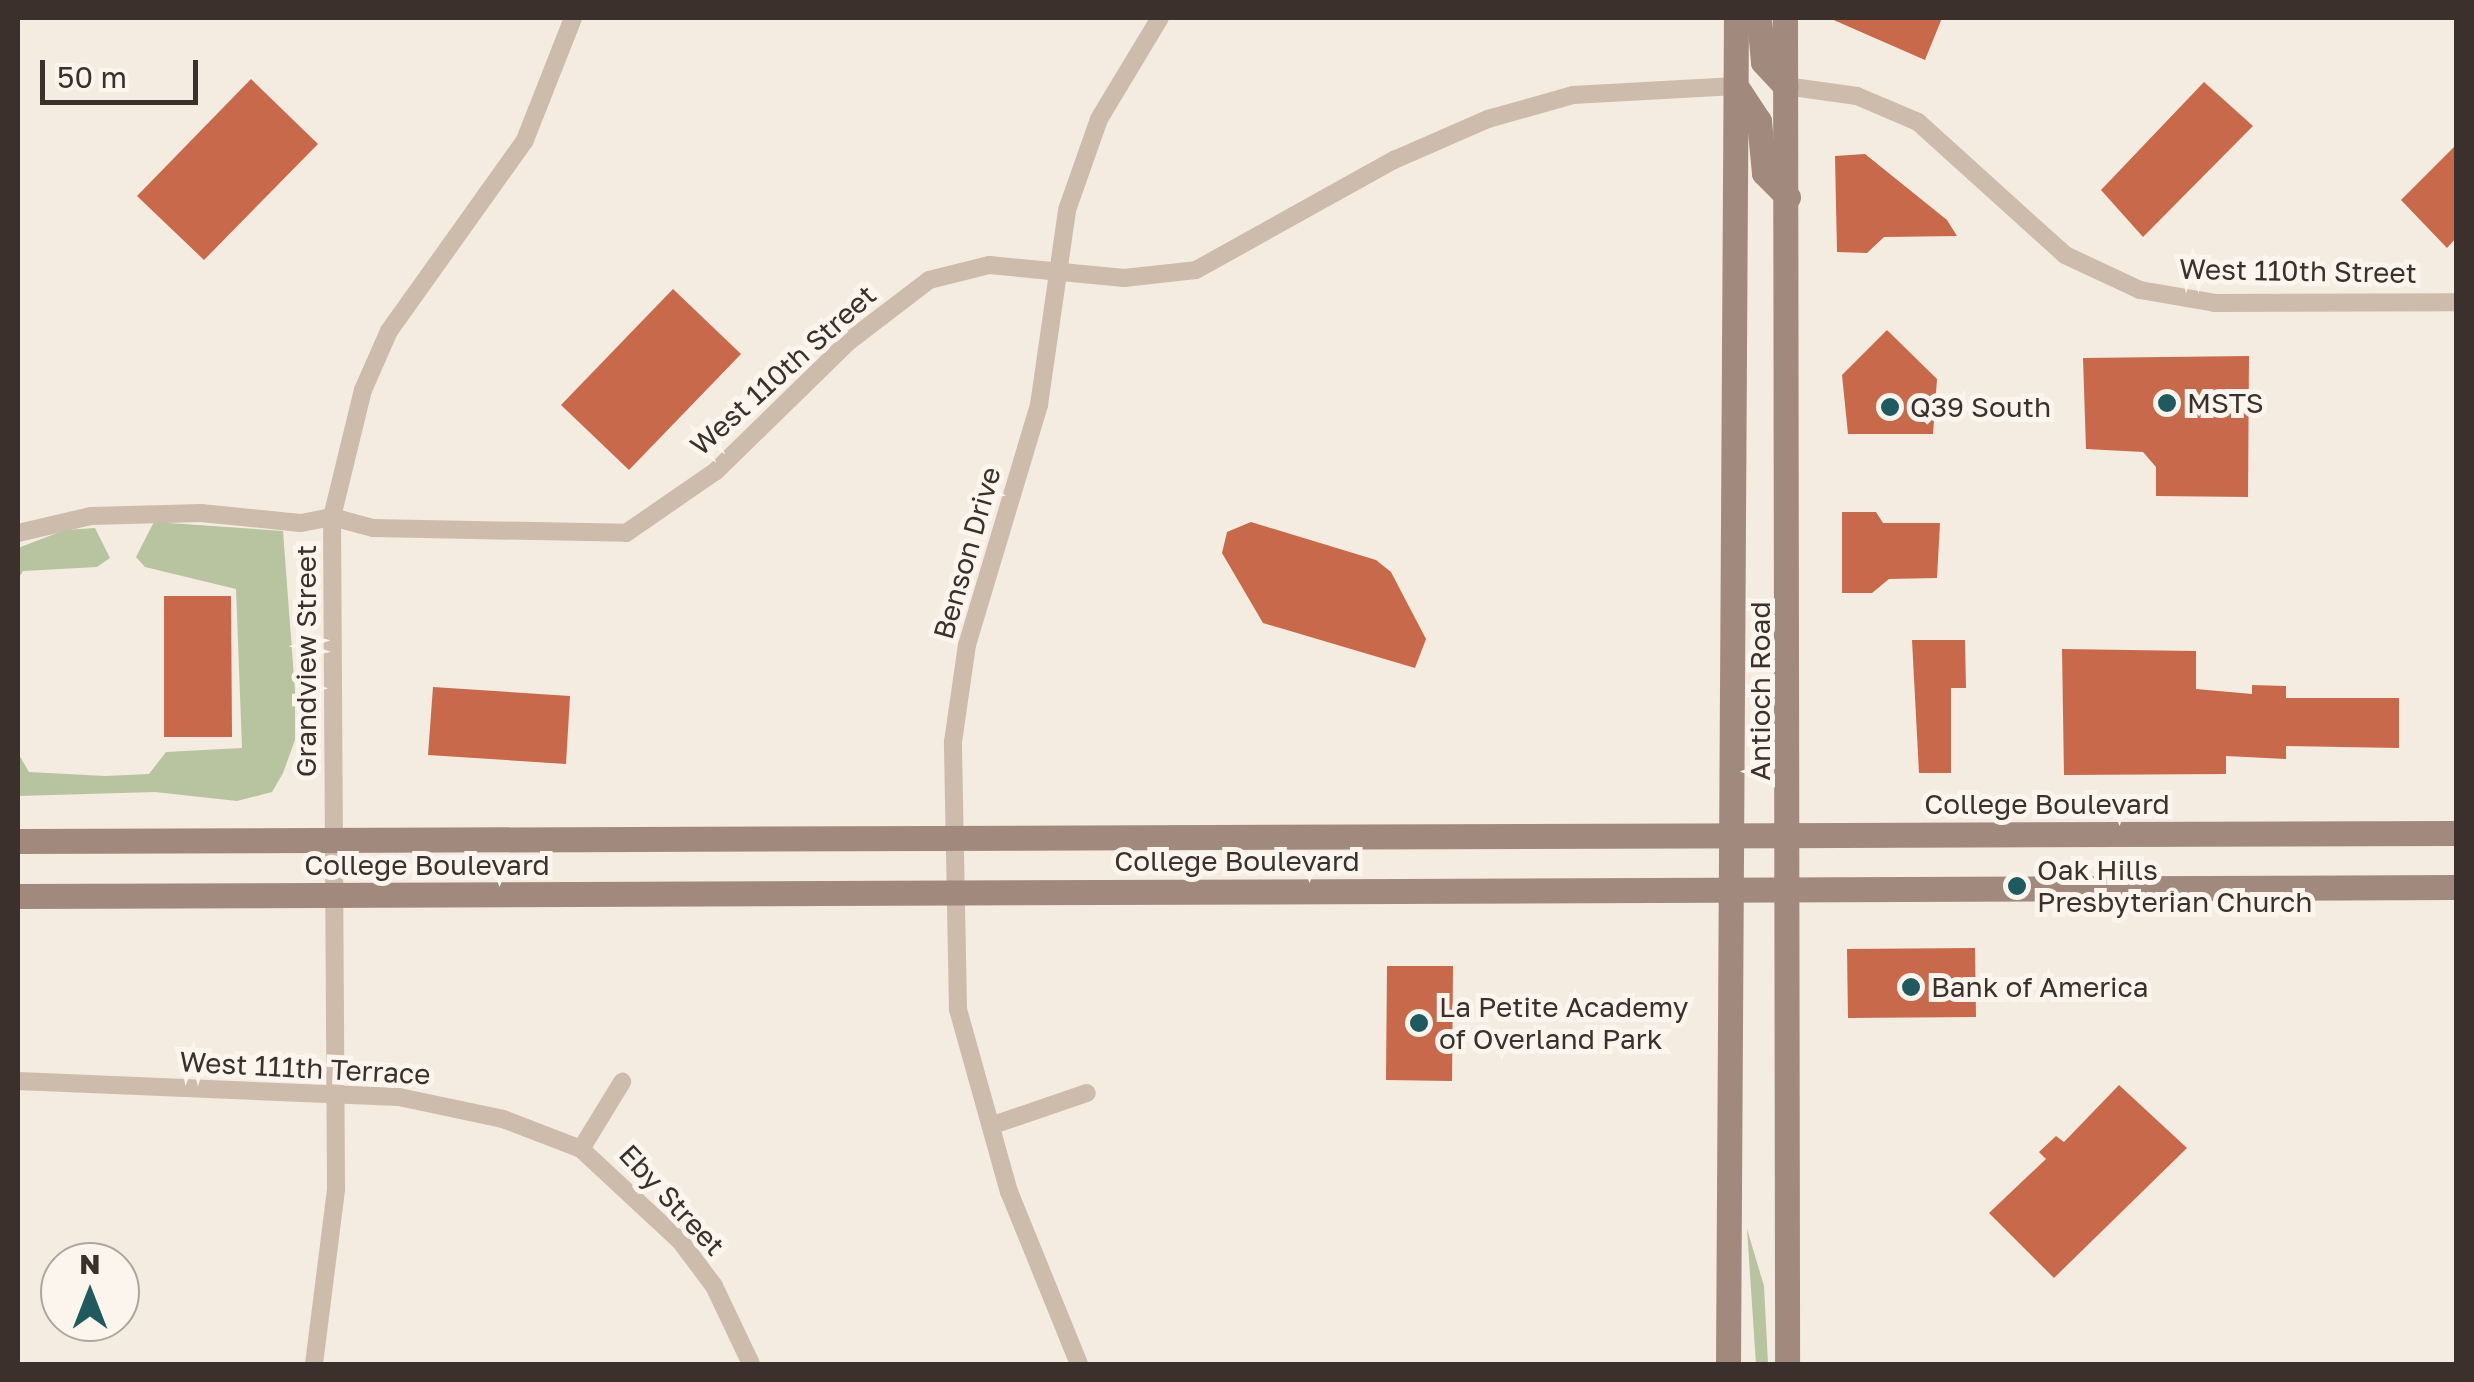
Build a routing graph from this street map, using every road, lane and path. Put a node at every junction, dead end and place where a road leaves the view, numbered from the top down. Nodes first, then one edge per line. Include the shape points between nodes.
1 (572, 18) edge
2 (1160, 18) edge
3 (1736, 18) edge
4 (1759, 18) edge
5 (1786, 18) edge
6 (1736, 86) junction
7 (1786, 86) junction
8 (1788, 197) junction
9 (1057, 273) junction
10 (2456, 302) edge
11 (332, 517) junction
12 (18, 533) edge
13 (2456, 833) edge
14 (1732, 835) junction
15 (1790, 835) junction
16 (953, 839) junction
17 (334, 840) junction
18 (18, 841) edge
19 (2456, 887) edge
20 (1732, 891) junction
21 (1790, 891) junction
22 (953, 892) junction
23 (334, 895) junction
24 (18, 896) edge
25 (18, 1082) edge
26 (622, 1082) dead end
27 (336, 1094) junction
28 (1087, 1094) dead end
29 (993, 1125) junction
30 (582, 1149) junction
31 (314, 1364) edge
32 (751, 1364) edge
33 (1079, 1364) edge
34 (1728, 1364) edge
35 (1787, 1364) edge

1 - 11 street, Grandview Street via 525,140 389,331 363,390
2 - 9 street, Benson Drive via 1078,171
3 - 6 main road, Antioch Road
4 - 7 main road via 1763,62
5 - 7 main road, Antioch Road
6 - 8 main road via 1760,122 1764,173
6 - 9 street, West 110th Street via 1648,86 1518,108 1394,160 1257,243 1196,270 1140,278
6 - 14 main road, Antioch Road
7 - 8 main road, Antioch Road
7 - 10 street, West 110th Street via 1858,96 1918,122 2047,241 2140,290 2214,303
8 - 15 main road, Antioch Road
9 - 11 street, West 110th Street via 990,266 929,280 848,342 716,472 626,533 374,528
9 - 16 street, Benson Drive via 1039,405 960,682
11 - 12 street, West 110th Street via 302,523 201,512 108,515
11 - 17 street, Grandview Street
13 - 15 main road, College Boulevard
14 - 15 main road, College Boulevard
14 - 16 main road, College Boulevard
14 - 20 main road, Antioch Road
15 - 21 main road, Antioch Road
16 - 17 main road, College Boulevard
16 - 22 street, Benson Drive
17 - 18 main road, College Boulevard
17 - 23 street, Grandview Street
19 - 21 main road, College Boulevard
20 - 21 main road, College Boulevard
20 - 22 main road, College Boulevard
20 - 34 main road, Antioch Road
21 - 35 main road, Antioch Road
22 - 23 main road, College Boulevard
22 - 29 street, Benson Drive via 958,1009 976,1090
23 - 24 main road, College Boulevard
23 - 27 street, Grandview Street
25 - 27 street, West 111th Terrace
26 - 30 street, Eby Street
27 - 30 street, West 111th Terrace via 451,1105
27 - 31 street, Grandview Street via 335,1235
28 - 29 street
29 - 33 street, Benson Drive via 1009,1192
30 - 32 street, Eby Street via 680,1242 714,1286

